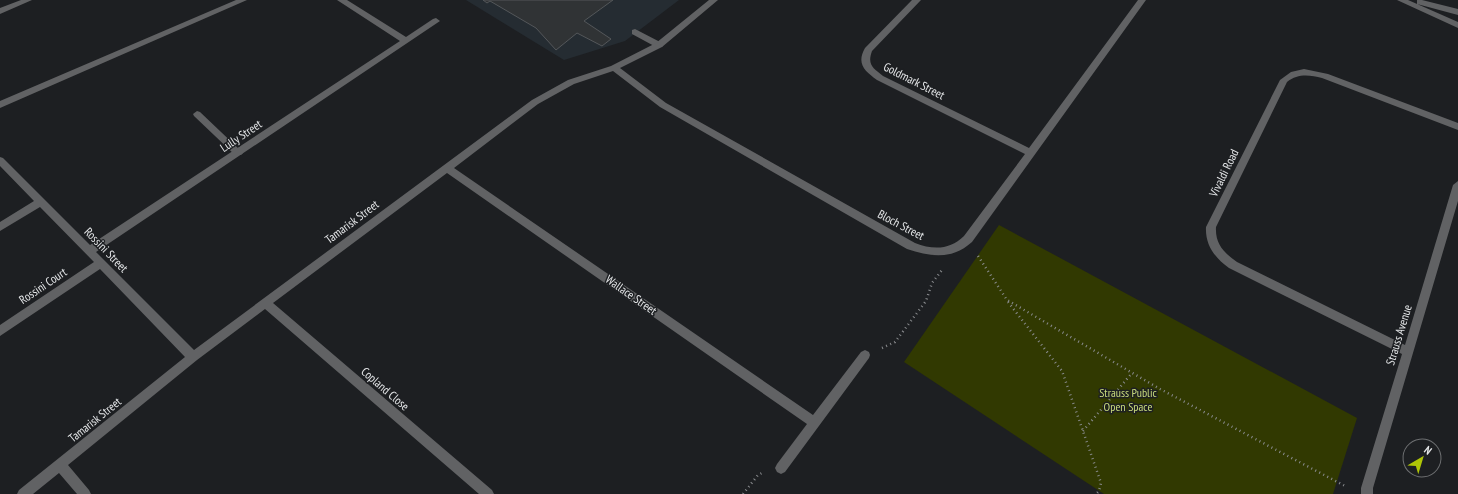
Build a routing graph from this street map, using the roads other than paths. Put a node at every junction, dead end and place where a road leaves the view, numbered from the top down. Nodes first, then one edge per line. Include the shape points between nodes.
1 (28, 0) edge
2 (243, 0) edge
3 (341, 0) edge
4 (917, 0) edge
5 (1142, 0) edge
6 (1401, 0) edge
7 (1414, 0) edge
8 (710, 2) edge
9 (0, 11) edge
10 (1458, 12) edge
11 (436, 20) dead end
12 (1458, 25) edge
13 (635, 32) dead end
14 (406, 41) junction
15 (659, 45) junction
16 (614, 68) junction
17 (0, 105) edge
18 (198, 114) dead end
19 (1458, 127) edge
20 (238, 153) junction
21 (1032, 153) junction
22 (0, 160) edge
23 (447, 168) junction
24 (1458, 185) edge
25 (41, 202) junction
26 (0, 228) edge
27 (90, 251) junction
28 (101, 263) junction
29 (266, 303) junction
30 (0, 331) edge
31 (1408, 352) junction
32 (865, 355) road end
33 (193, 357) junction
34 (815, 423) junction
35 (60, 465) junction
36 (781, 468) road end
37 (23, 494) edge
38 (85, 494) edge
39 (488, 494) edge
40 (1367, 494) edge

1 - 9 street
2 - 17 street
3 - 14 street
4 - 21 street, Goldmark Street via 868,50 864,58 868,69 880,78
5 - 21 street
6 - 12 street
7 - 10 street
8 - 15 street, Tamarisk Street
11 - 14 street, Lully Street
13 - 15 street
14 - 20 street, Lully Street
15 - 16 street, Tamarisk Street
16 - 21 street, Bloch Street via 663,105 920,250 939,252 962,245
16 - 23 street, Tamarisk Street via 592,74 552,91
18 - 20 street
19 - 31 street, Vivaldi Road via 1325,76 1309,72 1294,73 1284,80 1212,226 1211,239 1214,246 1233,264
20 - 27 street, Lully Street
22 - 25 street, Rossini Street
23 - 29 street, Tamarisk Street
23 - 34 street, Wallace Street
24 - 31 street, Strauss Avenue
25 - 26 street
25 - 27 street, Rossini Street
27 - 28 street, Rossini Street
28 - 30 street, Rossini Court
28 - 33 street, Rossini Street
29 - 33 street, Tamarisk Street
29 - 39 street, Copland Close
31 - 40 street, Strauss Avenue
32 - 34 street
33 - 35 street, Tamarisk Street
34 - 36 street
35 - 37 street, Tamarisk Street
35 - 38 street

